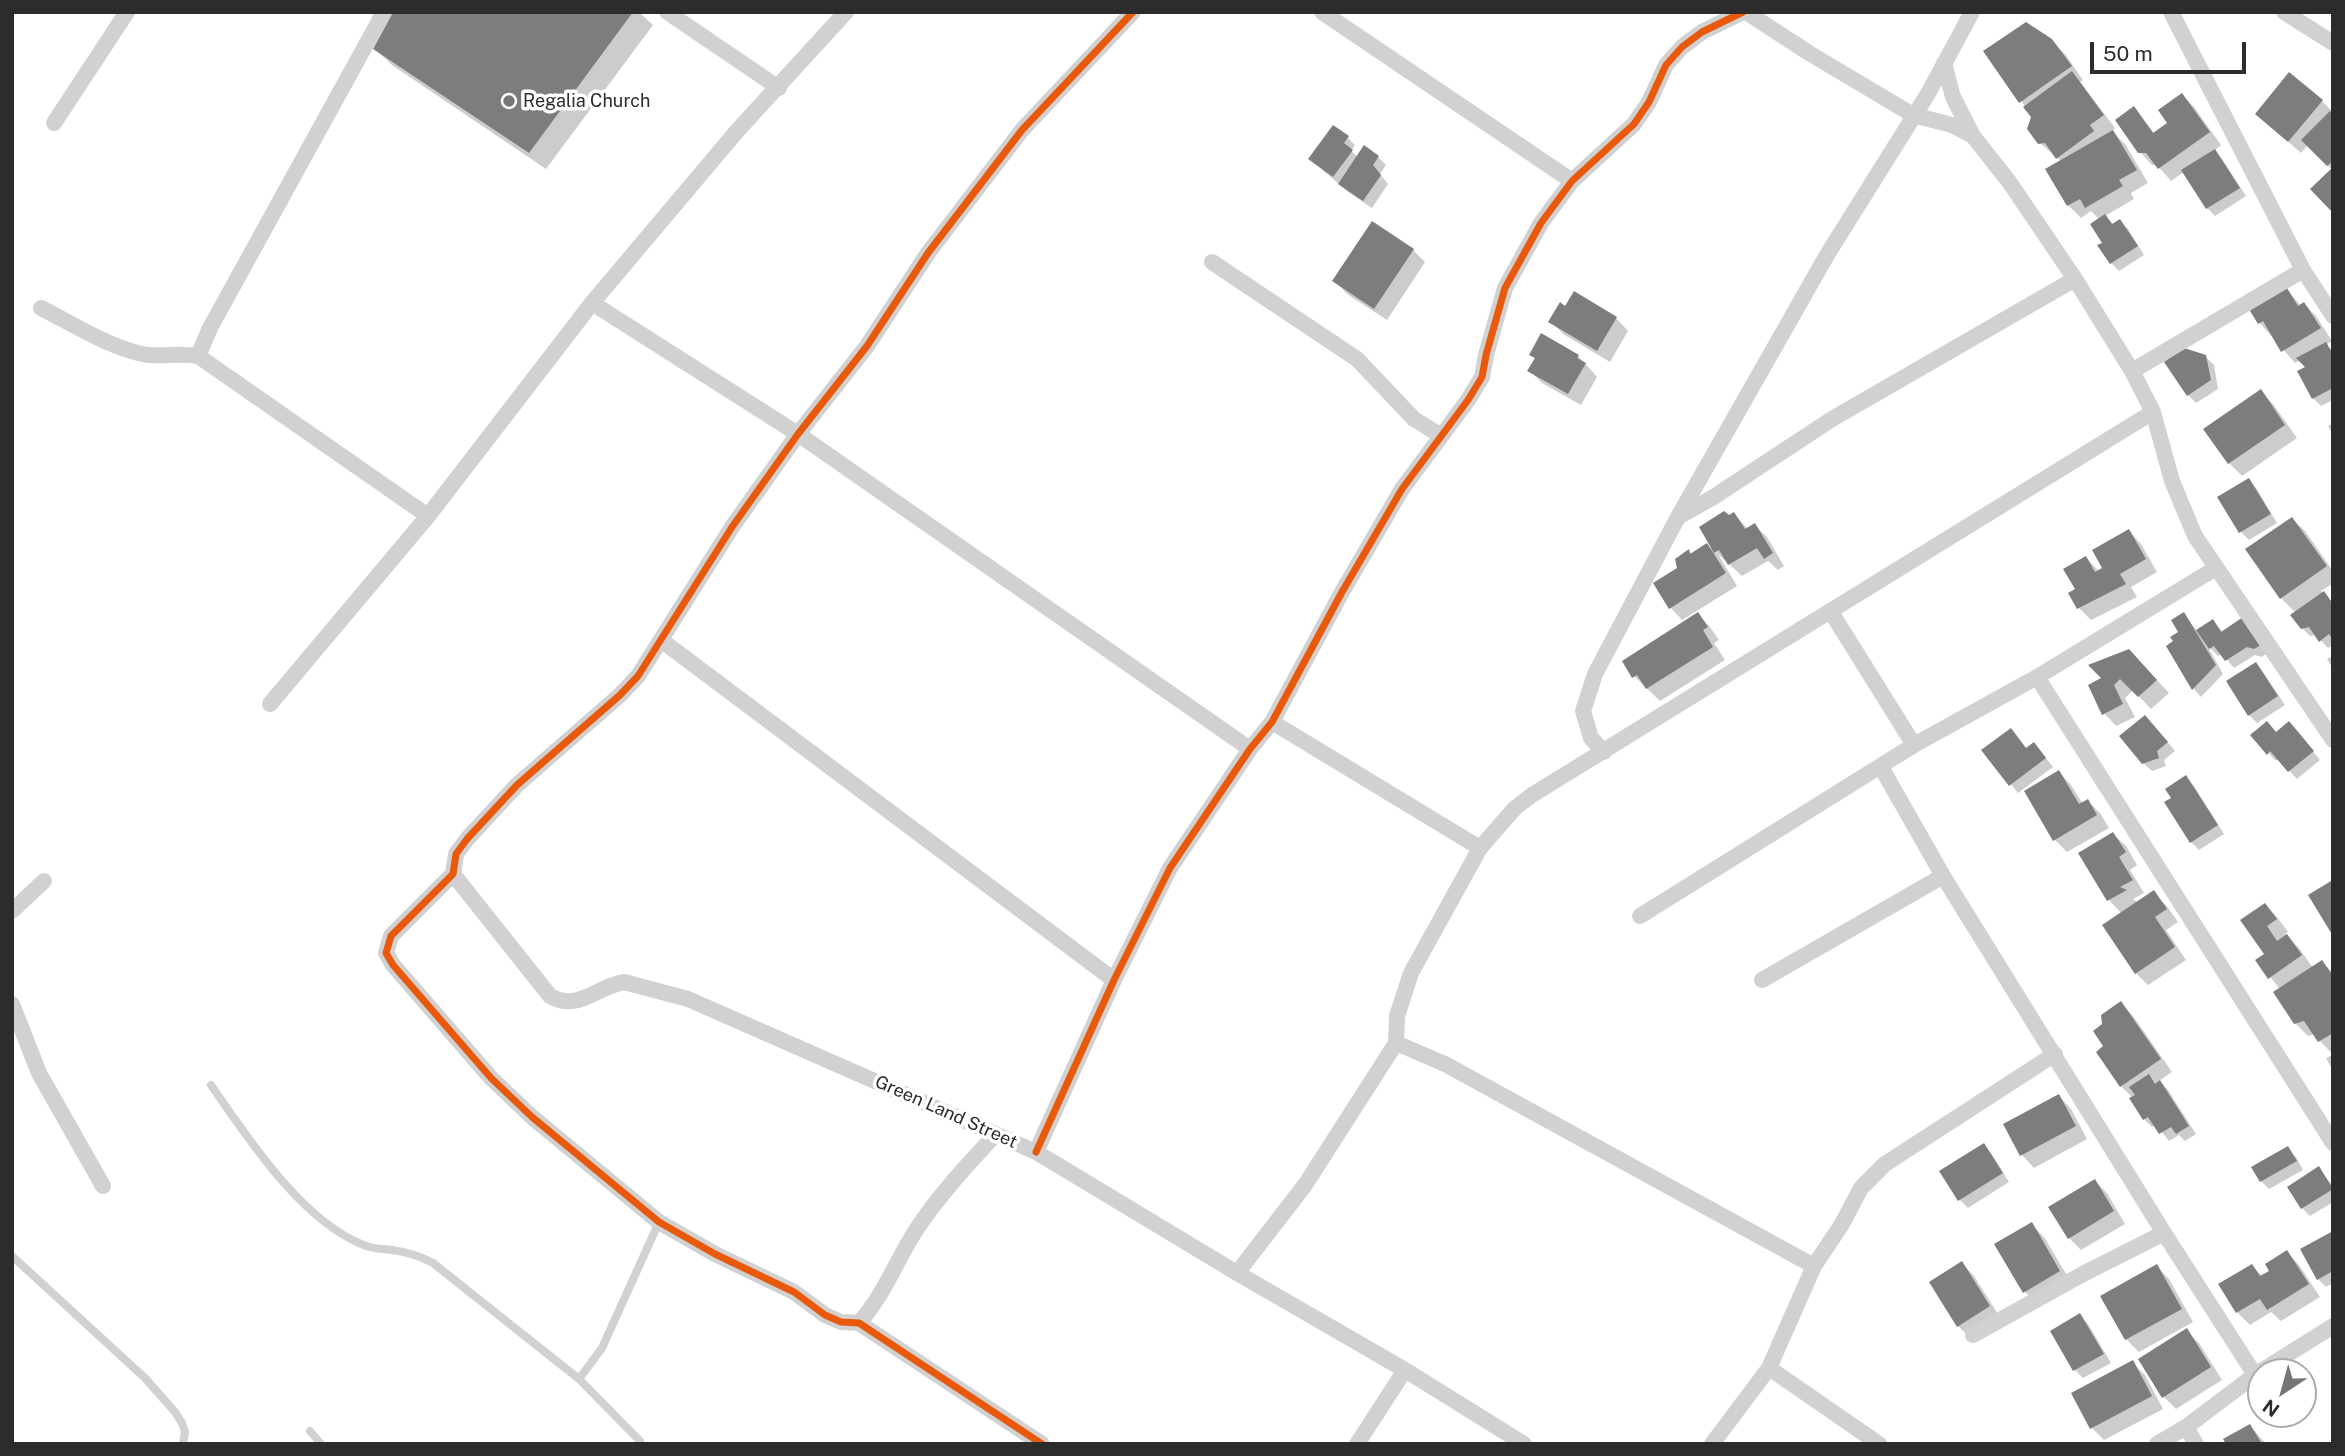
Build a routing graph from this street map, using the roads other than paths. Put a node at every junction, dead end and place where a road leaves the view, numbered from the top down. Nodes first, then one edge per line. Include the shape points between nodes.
1 (127, 12) edge
2 (384, 12) edge
3 (667, 12) edge
4 (846, 12) edge
5 (1133, 12) edge
6 (1322, 12) edge
7 (1744, 12) edge
8 (1972, 12) edge
9 (2171, 12) edge
10 (2284, 12) edge
11 (2333, 43) edge
12 (1944, 63) junction
13 (779, 88) junction
14 (1913, 116) junction
15 (54, 122) dead end
16 (1973, 136) junction
17 (1572, 181) junction
18 (1212, 262) dead end
19 (2303, 270) junction
20 (2075, 279) junction
21 (592, 303) junction
22 (41, 308) dead end
23 (2333, 316) edge
24 (198, 356) junction
25 (2132, 371) junction
26 (2153, 412) junction
27 (798, 434) junction
28 (1440, 435) junction
29 (428, 516) junction
30 (1678, 517) junction
31 (2216, 568) junction
32 (1831, 612) junction
33 (661, 640) junction
34 (2037, 677) junction
35 (270, 704) dead end
36 (1272, 722) junction
37 (2333, 740) edge
38 (1914, 746) junction
39 (1250, 749) junction
40 (1604, 752) junction
41 (1881, 767) junction
42 (1480, 848) junction
43 (453, 874) junction
44 (1944, 876) junction
45 (44, 881) dead end
46 (12, 911) edge
47 (1640, 916) dead end
48 (1114, 980) junction
49 (1762, 980) dead end
50 (12, 1004) edge
51 (1396, 1043) junction
52 (2055, 1054) junction
53 (211, 1085) dead end
54 (996, 1133) junction
55 (2333, 1143) edge
56 (1036, 1152) junction
57 (103, 1186) dead end
58 (659, 1222) junction
59 (2164, 1233) junction
60 (12, 1256) edge
61 (1814, 1266) junction
62 (1237, 1273) junction
63 (859, 1323) junction
64 (2333, 1326) edge
65 (1973, 1335) dead end
66 (2282, 1358) edge
67 (2247, 1363) edge
68 (1769, 1368) junction
69 (1405, 1370) junction
70 (579, 1379) junction
71 (2247, 1381) edge
72 (2186, 1427) junction
73 (310, 1431) dead end
74 (640, 1441) dead end
75 (183, 1444) edge
76 (321, 1444) edge
77 (1042, 1444) edge
78 (1357, 1444) edge
79 (1524, 1444) edge
80 (1712, 1444) edge
81 (1879, 1444) edge
82 (2157, 1444) edge
83 (2196, 1444) edge

1 - 15 street
2 - 24 street
3 - 13 street
4 - 13 street
5 - 27 street via 1022,130
6 - 17 street
7 - 14 street
7 - 17 street via 1682,47 1666,65 1634,124
8 - 12 street
9 - 19 street
10 - 11 street
12 - 14 street
12 - 16 street via 1953,97
13 - 21 street
14 - 16 street via 1952,125
14 - 30 street via 1827,255
16 - 20 street
17 - 28 street via 1541,223 1505,288 1482,377
18 - 28 street via 1357,359 1413,419
19 - 23 street
19 - 25 street
20 - 25 street
20 - 30 street via 1832,419
21 - 27 street
21 - 29 street
22 - 24 street via 120,347 158,356
24 - 29 street
25 - 26 street
26 - 31 street via 2172,481
26 - 32 street
27 - 33 street
27 - 39 street
28 - 36 street via 1402,489
29 - 35 street
30 - 40 street via 1595,674 1583,711 1591,738
31 - 34 street
31 - 37 street
32 - 38 street
32 - 40 street
33 - 43 street via 620,695 517,785 467,839 456,854
33 - 48 street
34 - 38 street
34 - 55 street
36 - 39 street
36 - 42 street
38 - 41 street
39 - 48 street via 1170,868
40 - 42 street via 1515,808
41 - 44 street
41 - 47 street
42 - 51 street via 1411,973 1397,1016
43 - 54 street, Green Land Street via 550,996 562,1003 573,1003 614,984 635,983 688,999
43 - 58 street via 391,936 386,953 393,965 499,1086
44 - 49 street
44 - 52 street
45 - 46 street
48 - 56 street
50 - 57 street via 39,1073
51 - 61 street via 1445,1065
51 - 62 street via 1306,1185
52 - 59 street
52 - 61 street via 1885,1164 1861,1188
53 - 70 lane via 256,1150 315,1213 367,1246 416,1255 433,1263
54 - 56 street, Green Land Street
54 - 63 street via 915,1231 876,1304
56 - 62 street, Green Land Street
58 - 63 street via 794,1292 825,1315
58 - 70 lane via 602,1348
59 - 65 street
59 - 67 street
60 - 75 lane via 145,1378 182,1423
61 - 68 street
62 - 69 street, Green Land Street
63 - 77 street
64 - 66 street
68 - 80 street
68 - 81 street
69 - 78 street
69 - 79 street, Green Land Street
70 - 74 lane
71 - 72 street
72 - 82 street
72 - 83 street
73 - 76 lane

